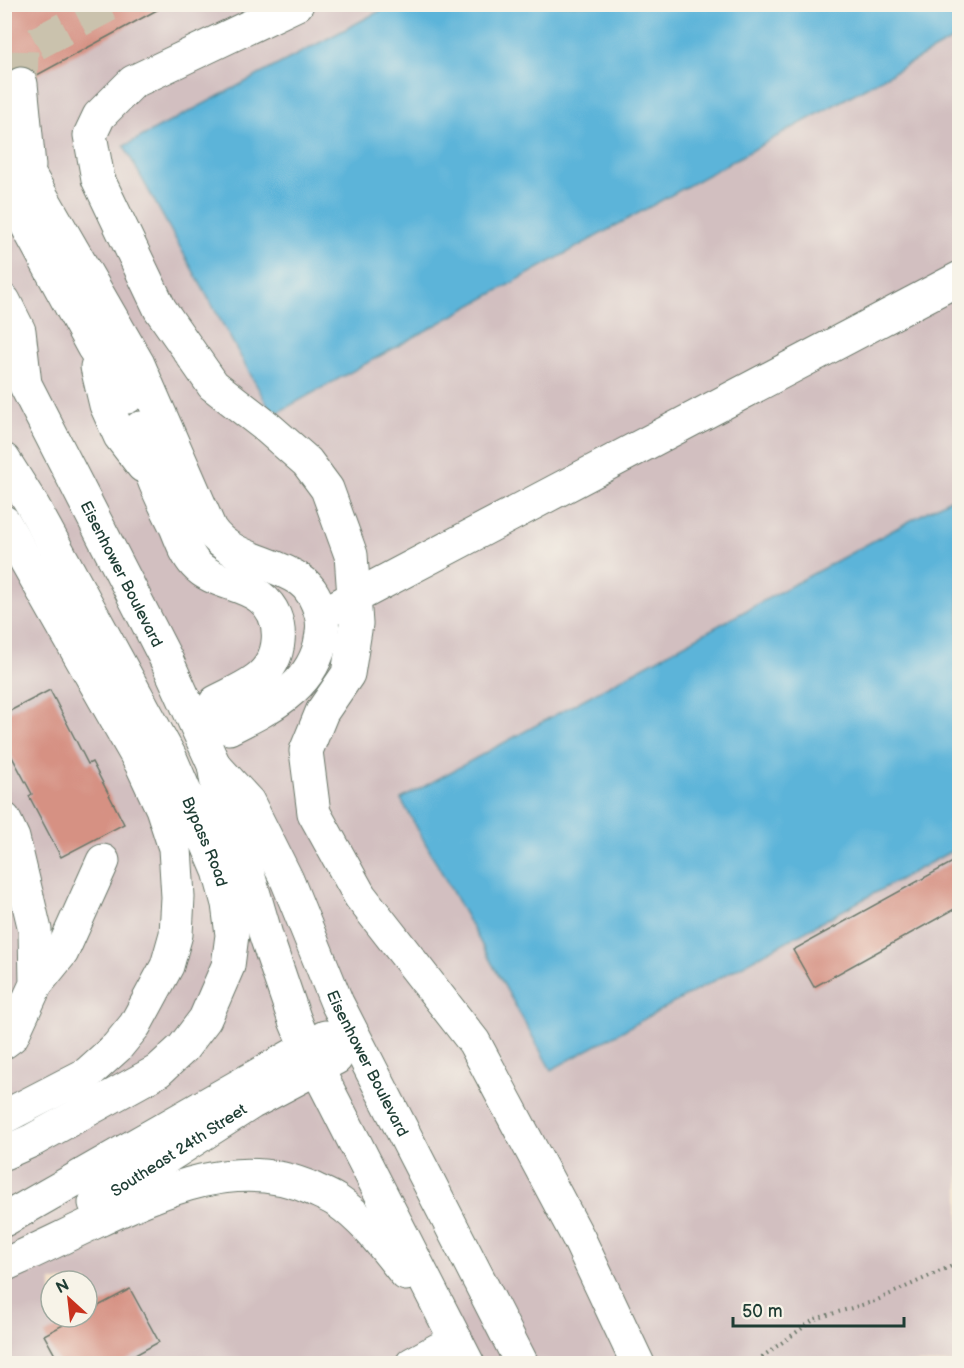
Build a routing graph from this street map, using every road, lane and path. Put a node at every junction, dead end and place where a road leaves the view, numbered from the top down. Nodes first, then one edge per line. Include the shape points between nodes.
1 (297, 4) edge
2 (21, 84) tunnel mouth
3 (4, 131) edge
4 (17, 179) edge
5 (960, 278) edge
6 (4, 301) edge
7 (93, 347) junction
8 (15, 375) edge
9 (127, 397) dead end
10 (140, 428) dead end
11 (4, 460) edge
12 (154, 479) junction
13 (4, 522) edge
14 (354, 598) junction
15 (321, 615) junction
16 (204, 726) junction
17 (214, 765) junction
18 (4, 819) edge
19 (103, 861) dead end
20 (36, 984) junction
21 (353, 1035) junction
22 (4, 1042) edge
23 (312, 1058) junction
24 (4, 1117) edge
25 (4, 1153) edge
26 (4, 1220) edge
27 (960, 1262) edge
28 (4, 1264) edge
29 (462, 1352) edge
30 (412, 1364) edge
31 (522, 1364) edge
32 (638, 1364) edge
33 (752, 1364) edge

1 - 14 street via 133,82 99,116 90,135 98,179 160,309 213,385 307,462 327,489 351,555
2 - 4 street
3 - 4 street
4 - 7 street
4 - 15 street via 138,364 216,539 310,587
5 - 14 street
6 - 8 street, Eisenhower Boulevard via 19,331
7 - 9 street
7 - 12 street via 106,405 116,428
8 - 16 street, Eisenhower Boulevard
10 - 12 street
11 - 25 street, Bypass Road via 170,757 219,871 232,935 228,966 206,1019 183,1048 158,1071
12 - 16 street via 195,564 204,572 261,597 278,628 277,650 266,672 216,702
13 - 24 street via 142,765 162,808 175,848 178,897 176,933 166,966 135,1025 87,1074
14 - 15 street
14 - 32 street via 356,624 348,674 322,712 306,751 314,813 360,896 474,1042 579,1239
15 - 16 street via 324,628 317,656 304,679 290,693 229,728
16 - 17 street, Eisenhower Boulevard
17 - 21 street, Eisenhower Boulevard via 248,802 287,880
17 - 23 street, Eisenhower Boulevard via 220,803 240,847 267,939
18 - 20 street via 13,838 35,930
19 - 20 street via 62,952
20 - 22 street via 12,1036
21 - 23 street, Southeast 24th Street
21 - 31 street, Eisenhower Boulevard
23 - 26 street, Southeast 24th Street
23 - 28 street, Southeast 24th Street via 251,1103
23 - 29 street, Eisenhower Boulevard
27 - 33 path via 874,1301 815,1319
28 - 29 street via 142,1200 189,1183 223,1176 265,1175 300,1183 337,1200 374,1232
29 - 30 street

